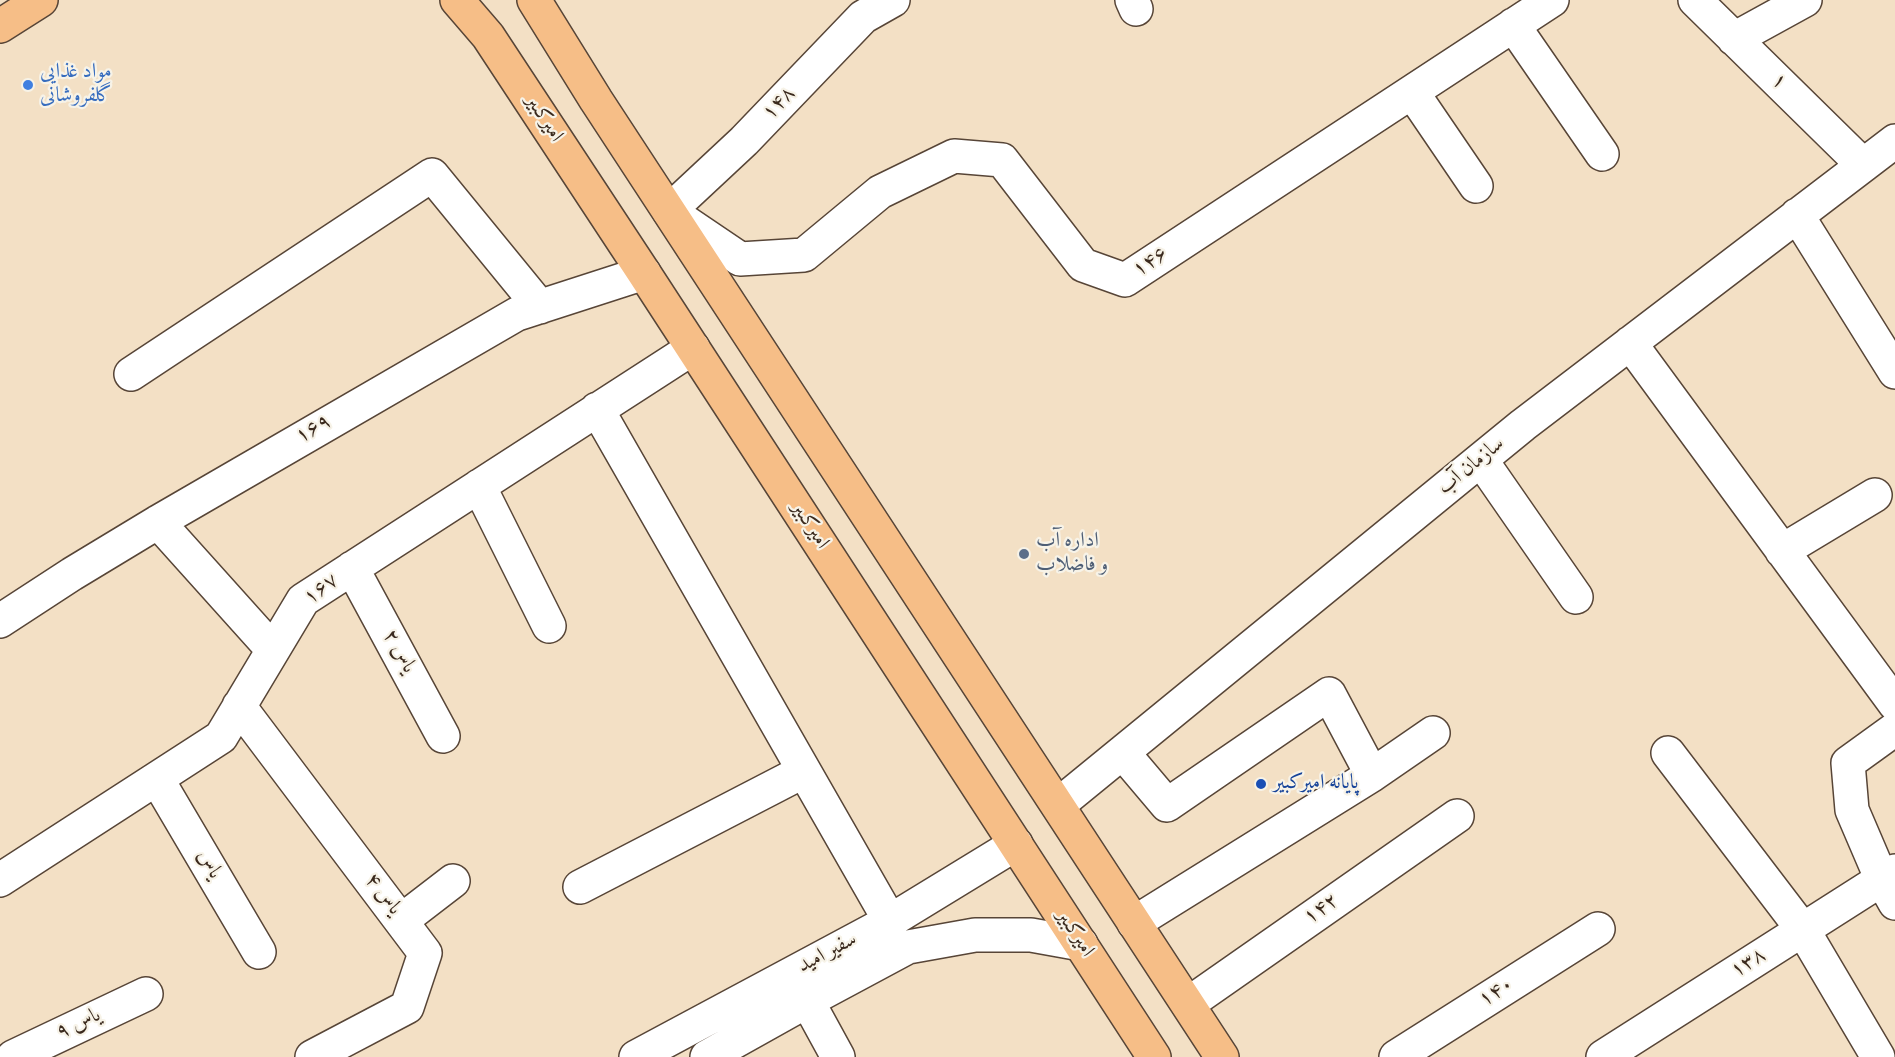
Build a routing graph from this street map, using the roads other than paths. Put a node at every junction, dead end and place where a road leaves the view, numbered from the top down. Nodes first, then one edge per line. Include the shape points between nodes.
1 (41, 0) edge
2 (457, 0) edge
3 (534, 0) edge
4 (893, 0) edge
5 (1552, 0) edge
6 (1695, 0) edge
7 (1804, 0) edge
8 (1513, 25) junction
9 (0, 26) edge
10 (1734, 39) junction
11 (1412, 92) junction
12 (1895, 141) edge
13 (1602, 154) dead end
14 (1862, 164) junction
15 (1476, 186) dead end
16 (669, 211) junction
17 (1797, 215) junction
18 (644, 273) junction
19 (540, 307) junction
20 (1630, 343) junction
21 (693, 348) junction
22 (1895, 372) edge
23 (131, 374) dead end
24 (597, 409) junction
25 (1481, 460) junction
26 (479, 486) junction
27 (1875, 495) dead end
28 (158, 522) junction
29 (1782, 551) junction
30 (352, 568) junction
31 (1576, 597) dead end
32 (0, 621) edge
33 (549, 626) dead end
34 (273, 650) junction
35 (1895, 704) edge
36 (239, 706) junction
37 (1895, 729) edge
38 (1433, 733) dead end
39 (443, 736) dead end
40 (1123, 753) junction
41 (1668, 753) dead end
42 (804, 771) junction
43 (1372, 775) junction
44 (157, 778) junction
45 (1058, 806) junction
46 (1457, 816) dead end
47 (1016, 844) junction
48 (0, 880) edge
49 (453, 881) dead end
50 (1891, 885) edge
51 (580, 887) dead end
52 (401, 921) junction
53 (890, 921) junction
54 (1134, 923) junction
55 (1598, 929) dead end
56 (1803, 930) junction
57 (1081, 945) junction
58 (259, 952) dead end
59 (800, 987) junction
60 (146, 994) dead end
61 (1188, 1004) junction
62 (64, 1046) edge
63 (13, 1057) edge
64 (312, 1057) edge
65 (636, 1057) edge
66 (707, 1057) edge
67 (838, 1057) edge
68 (1154, 1057) edge
69 (1222, 1057) edge
70 (1396, 1057) edge
71 (1603, 1057) edge
72 (1878, 1057) edge

1 - 9 main road
2 - 18 main road, امیرکبیر via 488,36
3 - 16 main road
4 - 16 street, ۱۴۸ via 863,17 744,141
5 - 8 street, ۱۴۶
6 - 10 street, ۱
7 - 10 street
8 - 11 street, ۱۴۶
8 - 13 street
10 - 14 street, ۱
11 - 15 street
11 - 16 street, ۱۴۶ via 1125,280 1083,264 1002,160 954,156 880,192 804,255 740,259
12 - 14 street, سازمان آب
14 - 17 street, سازمان آب
16 - 45 main road
17 - 20 street, سازمان آب
17 - 22 street
18 - 19 street, ۱۶۹
18 - 21 main road, امیرکبیر
19 - 23 street via 432,175
19 - 28 street, ۱۶۹ via 517,314
20 - 25 street, سازمان آب
20 - 29 street
21 - 24 street, ۱۶۷
21 - 47 main road, امیرکبیر
24 - 26 street, ۱۶۷
24 - 42 street
25 - 31 street
25 - 40 street, سازمان آب
26 - 30 street, ۱۶۷
26 - 33 street
27 - 29 street
28 - 32 street, ۱۶۹
28 - 34 street
29 - 35 street
30 - 34 street, ۱۶۷ via 303,600
30 - 39 street, یاس ۲
34 - 36 street, ۱۶۷
36 - 44 street, ۱۶۷ via 221,737
36 - 52 street, یاس ۴
37 - 50 street via 1848,763 1852,810
38 - 43 street
40 - 43 street via 1167,805 1329,694
40 - 45 street, سازمان آب
41 - 56 street
42 - 51 street
42 - 53 street
43 - 54 street
44 - 48 street, ۱۶۷
44 - 58 street, یاس
45 - 54 main road
46 - 61 street, ۱۴۲
47 - 53 street, سفیر امید
47 - 57 main road, امیرکبیر
49 - 52 street
50 - 56 street, ۱۳۸
52 - 64 street, یاس ۴ via 425,953 406,1007
53 - 59 street, سفیر امید
54 - 61 main road
55 - 70 street, ۱۴۰
56 - 71 street, ۱۳۸
56 - 72 street
57 - 59 street, سفیر امید via 1031,935 975,935 908,947
57 - 68 main road, امیرکبیر
59 - 65 street, سفیر امید
59 - 66 street, سفیر امید
59 - 67 street
60 - 62 street, یاس ۹
61 - 69 main road
62 - 63 street, یاس ۹

